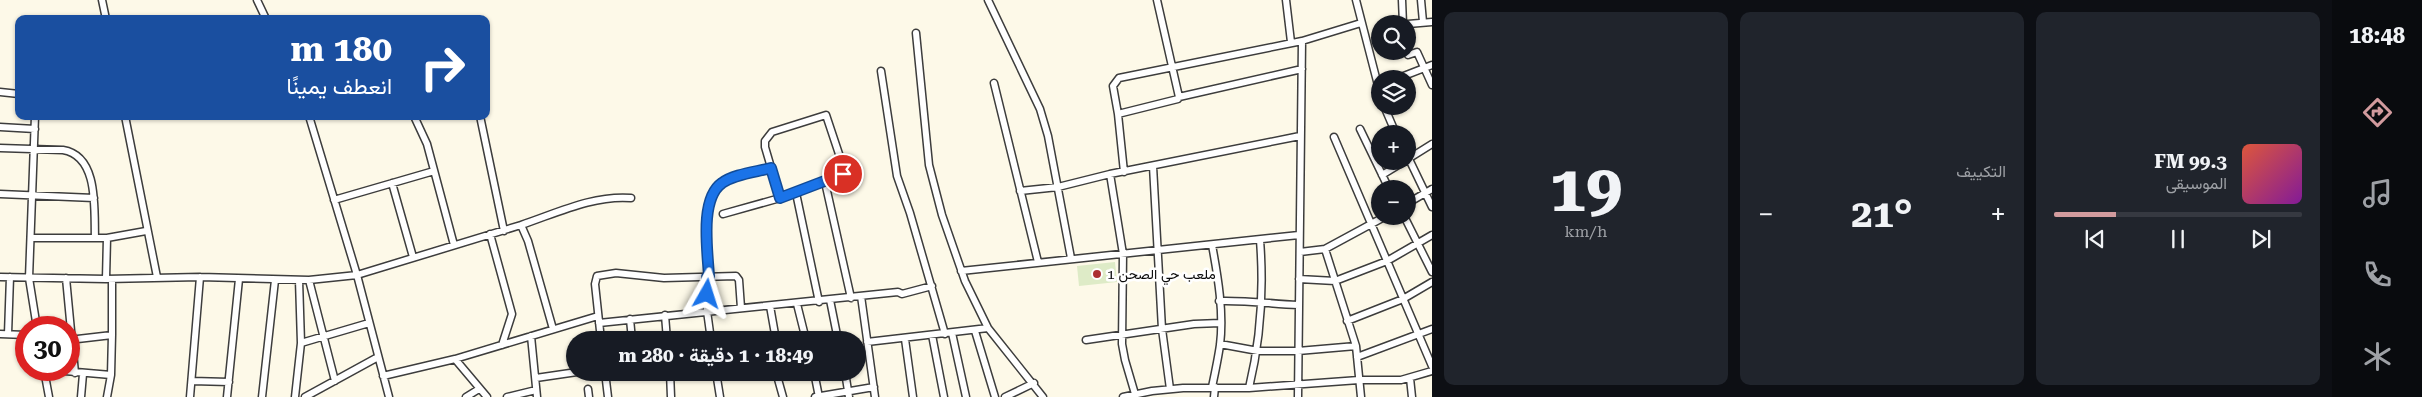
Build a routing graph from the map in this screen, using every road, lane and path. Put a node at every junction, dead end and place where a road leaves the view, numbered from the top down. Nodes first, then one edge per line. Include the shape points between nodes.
1 (102, 0) edge
2 (257, 0) edge
3 (988, 0) edge
4 (1157, 0) edge
5 (1286, 0) edge
6 (1356, 0) edge
7 (1402, 0) edge
8 (1421, 0) edge
9 (105, 15) edge
10 (264, 15) edge
11 (1403, 15) edge
12 (1423, 22) junction
13 (1432, 22) edge
14 (1416, 23) edge
15 (1361, 24) junction
16 (916, 33) dead end
17 (1302, 41) junction
18 (1291, 42) junction
19 (1416, 52) edge
20 (1432, 64) edge
21 (1173, 68) junction
22 (1423, 68) junction
23 (1302, 69) junction
24 (1374, 70) edge
25 (881, 71) dead end
26 (1416, 71) edge
27 (994, 83) dead end
28 (1432, 85) edge
29 (0, 92) edge
30 (15, 94) edge
31 (1179, 97) junction
32 (1118, 114) junction
33 (35, 120) edge
34 (126, 120) edge
35 (310, 120) edge
36 (416, 120) edge
37 (481, 120) edge
38 (0, 126) edge
39 (35, 128) junction
40 (1360, 130) dead end
41 (1300, 136) junction
42 (1334, 137) dead end
43 (1432, 144) edge
44 (0, 148) edge
45 (34, 150) junction
46 (1416, 154) edge
47 (1153, 166) junction
48 (771, 168) junction
49 (1390, 170) edge
50 (1413, 170) edge
51 (434, 171) junction
52 (1124, 172) junction
53 (1110, 174) junction
54 (1382, 175) junction
55 (1384, 180) edge
56 (825, 182) junction
57 (392, 183) junction
58 (1058, 187) junction
59 (1432, 189) edge
60 (1020, 191) junction
61 (796, 193) junction
62 (1425, 193) junction
63 (0, 194) edge
64 (33, 197) junction
65 (94, 198) junction
66 (631, 198) dead end
67 (780, 198) junction
68 (1416, 198) edge
69 (334, 200) junction
70 (1432, 207) edge
71 (723, 214) dead end
72 (1371, 224) joint
73 (521, 225) junction
74 (1371, 225) edge
75 (1409, 225) edge
76 (146, 231) junction
77 (504, 231) junction
78 (490, 234) junction
79 (1300, 235) junction
80 (1432, 235) edge
81 (32, 238) junction
82 (96, 238) junction
83 (107, 238) junction
84 (1260, 240) junction
85 (1418, 243) junction
86 (454, 245) junction
87 (1212, 245) junction
88 (1157, 249) junction
89 (1325, 249) junction
90 (1300, 252) junction
91 (1123, 254) junction
92 (413, 257) junction
93 (1071, 258) junction
94 (1387, 261) junction
95 (1038, 262) junction
96 (961, 271) junction
97 (1432, 272) edge
98 (357, 275) junction
99 (0, 277) edge
100 (10, 277) junction
101 (157, 277) junction
102 (200, 277) junction
103 (708, 277) junction
104 (29, 278) junction
105 (66, 278) junction
106 (109, 279) junction
107 (239, 279) junction
108 (1300, 279) junction
109 (275, 280) junction
110 (299, 280) junction
111 (309, 280) junction
112 (1335, 281) junction
113 (1432, 282) edge
114 (932, 286) junction
115 (861, 296) junction
116 (851, 298) junction
117 (1403, 299) junction
118 (830, 300) junction
119 (1220, 301) junction
120 (819, 302) junction
121 (797, 304) junction
122 (1262, 304) junction
123 (770, 306) junction
124 (1298, 306) junction
125 (741, 308) junction
126 (707, 312) junction
127 (665, 315) junction
128 (35, 316) edge
129 (68, 316) edge
130 (598, 319) junction
131 (630, 319) junction
132 (1347, 320) junction
133 (369, 323) junction
134 (1220, 323) junction
135 (988, 328) junction
136 (553, 329) junction
137 (1162, 329) junction
138 (1432, 329) edge
139 (600, 331) edge
140 (631, 331) edge
141 (666, 331) edge
142 (710, 331) edge
143 (774, 331) edge
144 (804, 331) edge
145 (836, 331) edge
146 (975, 331) junction
147 (949, 333) junction
148 (0, 334) edge
149 (8, 334) junction
150 (15, 334) edge
151 (112, 335) junction
152 (1122, 335) junction
153 (1418, 335) junction
154 (323, 336) junction
155 (531, 336) junction
156 (932, 336) junction
157 (80, 339) edge
158 (905, 339) junction
159 (1086, 340) dead end
160 (867, 342) junction
161 (301, 343) junction
162 (1220, 344) junction
163 (502, 345) junction
164 (1356, 346) junction
165 (1258, 351) junction
166 (1298, 351) junction
167 (378, 357) junction
168 (1357, 357) junction
169 (455, 359) junction
170 (1432, 366) edge
171 (1432, 371) edge
172 (80, 374) edge
173 (83, 374) junction
174 (566, 374) edge
175 (111, 375) junction
176 (383, 376) junction
177 (536, 378) junction
178 (1410, 378) junction
179 (1359, 380) junction
180 (46, 381) edge
181 (192, 381) junction
182 (335, 381) junction
183 (606, 381) edge
184 (670, 381) edge
185 (717, 381) edge
186 (779, 381) edge
187 (815, 381) edge
188 (846, 381) edge
189 (229, 382) junction
190 (1034, 383) junction
191 (1298, 385) junction
192 (874, 386) junction
193 (1214, 387) junction
194 (479, 388) junction
195 (588, 388) dead end
196 (1191, 388) junction
197 (1249, 388) junction
198 (320, 389) junction
199 (1170, 389) junction
200 (537, 393) edge
201 (849, 394) edge
202 (1135, 394) junction
203 (1153, 394) edge
204 (49, 397) edge
205 (81, 397) edge
206 (107, 397) edge
207 (190, 397) edge
208 (228, 397) edge
209 (262, 397) edge
210 (295, 397) edge
211 (305, 397) edge
212 (323, 397) edge
213 (389, 397) edge
214 (466, 397) edge
215 (486, 397) edge
216 (507, 397) edge
217 (589, 397) edge
218 (608, 397) edge
219 (671, 397) edge
220 (720, 397) edge
221 (783, 397) edge
222 (818, 397) edge
223 (875, 397) edge
224 (913, 397) edge
225 (944, 397) edge
226 (966, 397) edge
227 (995, 397) edge
228 (1005, 397) edge
229 (1043, 397) edge
230 (1123, 397) edge
231 (1192, 397) edge
232 (1214, 397) edge
233 (1298, 397) edge
234 (1359, 397) edge
235 (1412, 397) edge

1 - 9 street
2 - 10 street
3 - 58 street via 1040,109
4 - 21 street
5 - 18 street
6 - 15 street
7 - 11 street
8 - 12 street
12 - 13 street
12 - 14 street
15 - 17 street
15 - 24 street
16 - 96 street via 931,182
17 - 18 street
17 - 23 street
18 - 21 street
19 - 22 street
20 - 22 street
21 - 31 street
21 - 32 street via 1115,80 1113,86
22 - 26 street
22 - 28 street
23 - 31 street
23 - 41 street
25 - 114 street via 897,176
27 - 60 street
29 - 30 street
31 - 32 street via 1178,100
32 - 52 street
33 - 39 street
34 - 76 street
35 - 69 street
36 - 51 street
37 - 77 street
38 - 39 street
39 - 45 street
40 - 54 street
41 - 47 street
41 - 79 street
42 - 72 street
43 - 46 street
44 - 45 street
45 - 64 street
45 - 65 street via 62,150 80,157 90,178
47 - 52 street
47 - 88 street
48 - 56 street via 765,147 772,132 826,115 844,169 841,176
48 - 67 street
48 - 103 street via 727,180 714,192 708,213
49 - 54 street
50 - 62 street
51 - 57 street
51 - 86 street
52 - 53 street
53 - 58 street
53 - 91 street
54 - 55 street
56 - 61 street
56 - 116 street
57 - 69 street
57 - 92 street
58 - 60 street
58 - 93 street
59 - 62 street
60 - 95 street
61 - 67 street
61 - 120 street
62 - 68 street
62 - 70 street
63 - 64 street
64 - 65 street
64 - 81 street
65 - 82 street
66 - 73 street via 592,200
67 - 71 street
69 - 98 street
72 - 89 street
73 - 77 street
73 - 136 street
74 - 94 street
75 - 85 street
76 - 83 street
76 - 101 street
77 - 78 street
78 - 86 street
78 - 163 street via 512,314
79 - 84 street
79 - 90 street
80 - 85 street
81 - 82 street
81 - 104 street
82 - 83 street
83 - 106 street
84 - 87 street
84 - 122 street
85 - 94 street
85 - 97 street
86 - 92 street
87 - 88 street
87 - 119 street
88 - 91 street
88 - 137 street
89 - 90 street
89 - 112 street
90 - 108 street
91 - 93 street
91 - 152 street
92 - 98 street
93 - 95 street
94 - 112 street
94 - 117 street
95 - 96 street
96 - 135 street
98 - 111 street
98 - 133 street
99 - 100 street
100 - 104 street
100 - 149 street
101 - 102 street
101 - 106 street
102 - 107 street
102 - 181 street
103 - 125 street via 738,277
103 - 126 street
103 - 130 street via 664,278 616,273 597,276
104 - 105 street
104 - 128 street
105 - 106 street
105 - 129 street
106 - 151 street
107 - 109 street
107 - 189 street
108 - 112 street
108 - 124 street
109 - 110 street
109 - 209 street
110 - 111 street
110 - 161 street
111 - 154 street
112 - 132 street
113 - 117 street
114 - 115 street via 902,294
114 - 147 street
115 - 116 street
115 - 160 street
116 - 118 street
117 - 132 street
117 - 153 street
118 - 120 street
118 - 145 street
119 - 122 street via 1246,300
119 - 134 street
120 - 121 street
121 - 123 street
121 - 144 street
122 - 124 street
122 - 165 street
123 - 125 street
123 - 143 street
124 - 166 street
125 - 126 street
126 - 127 street
126 - 142 street
127 - 131 street
127 - 141 street
130 - 131 street
130 - 136 street
130 - 139 street
131 - 140 street
132 - 164 street
133 - 154 street
133 - 167 street
134 - 137 street
134 - 162 street
135 - 146 street
135 - 190 street
136 - 155 street
137 - 152 street
137 - 199 street
138 - 153 street
146 - 147 street
146 - 227 street
147 - 156 street
147 - 226 street
148 - 149 street
149 - 150 street
151 - 157 street
151 - 175 street
152 - 159 street
152 - 202 street via 1124,360
153 - 168 street
153 - 170 street
154 - 161 street
154 - 182 street
155 - 163 street
155 - 177 street
156 - 158 street
156 - 225 street
158 - 160 street
158 - 224 street
160 - 192 street
161 - 210 street
162 - 165 street
162 - 193 street
163 - 169 street
164 - 166 street
164 - 168 street
165 - 166 street
165 - 197 street
166 - 191 street
167 - 176 street
167 - 182 street
168 - 179 street
169 - 176 street
169 - 194 street
171 - 178 street
172 - 173 street
173 - 175 street
173 - 205 street
174 - 177 street
175 - 206 street
176 - 213 street
177 - 200 street
178 - 179 street
178 - 235 street
179 - 191 street
179 - 234 street
180 - 204 street
181 - 189 street
181 - 207 street
182 - 198 street
183 - 218 street
184 - 219 street
185 - 220 street
186 - 221 street
187 - 222 street
188 - 201 street
189 - 208 street
190 - 228 street
190 - 229 street
191 - 197 street
191 - 233 street
192 - 201 street
192 - 223 street
193 - 196 street
193 - 197 street
193 - 232 street
194 - 214 street
194 - 215 street
195 - 217 street
196 - 199 street
196 - 231 street
198 - 211 street
198 - 212 street
199 - 203 street
200 - 216 street
201 - 222 street
202 - 203 street
202 - 230 street

